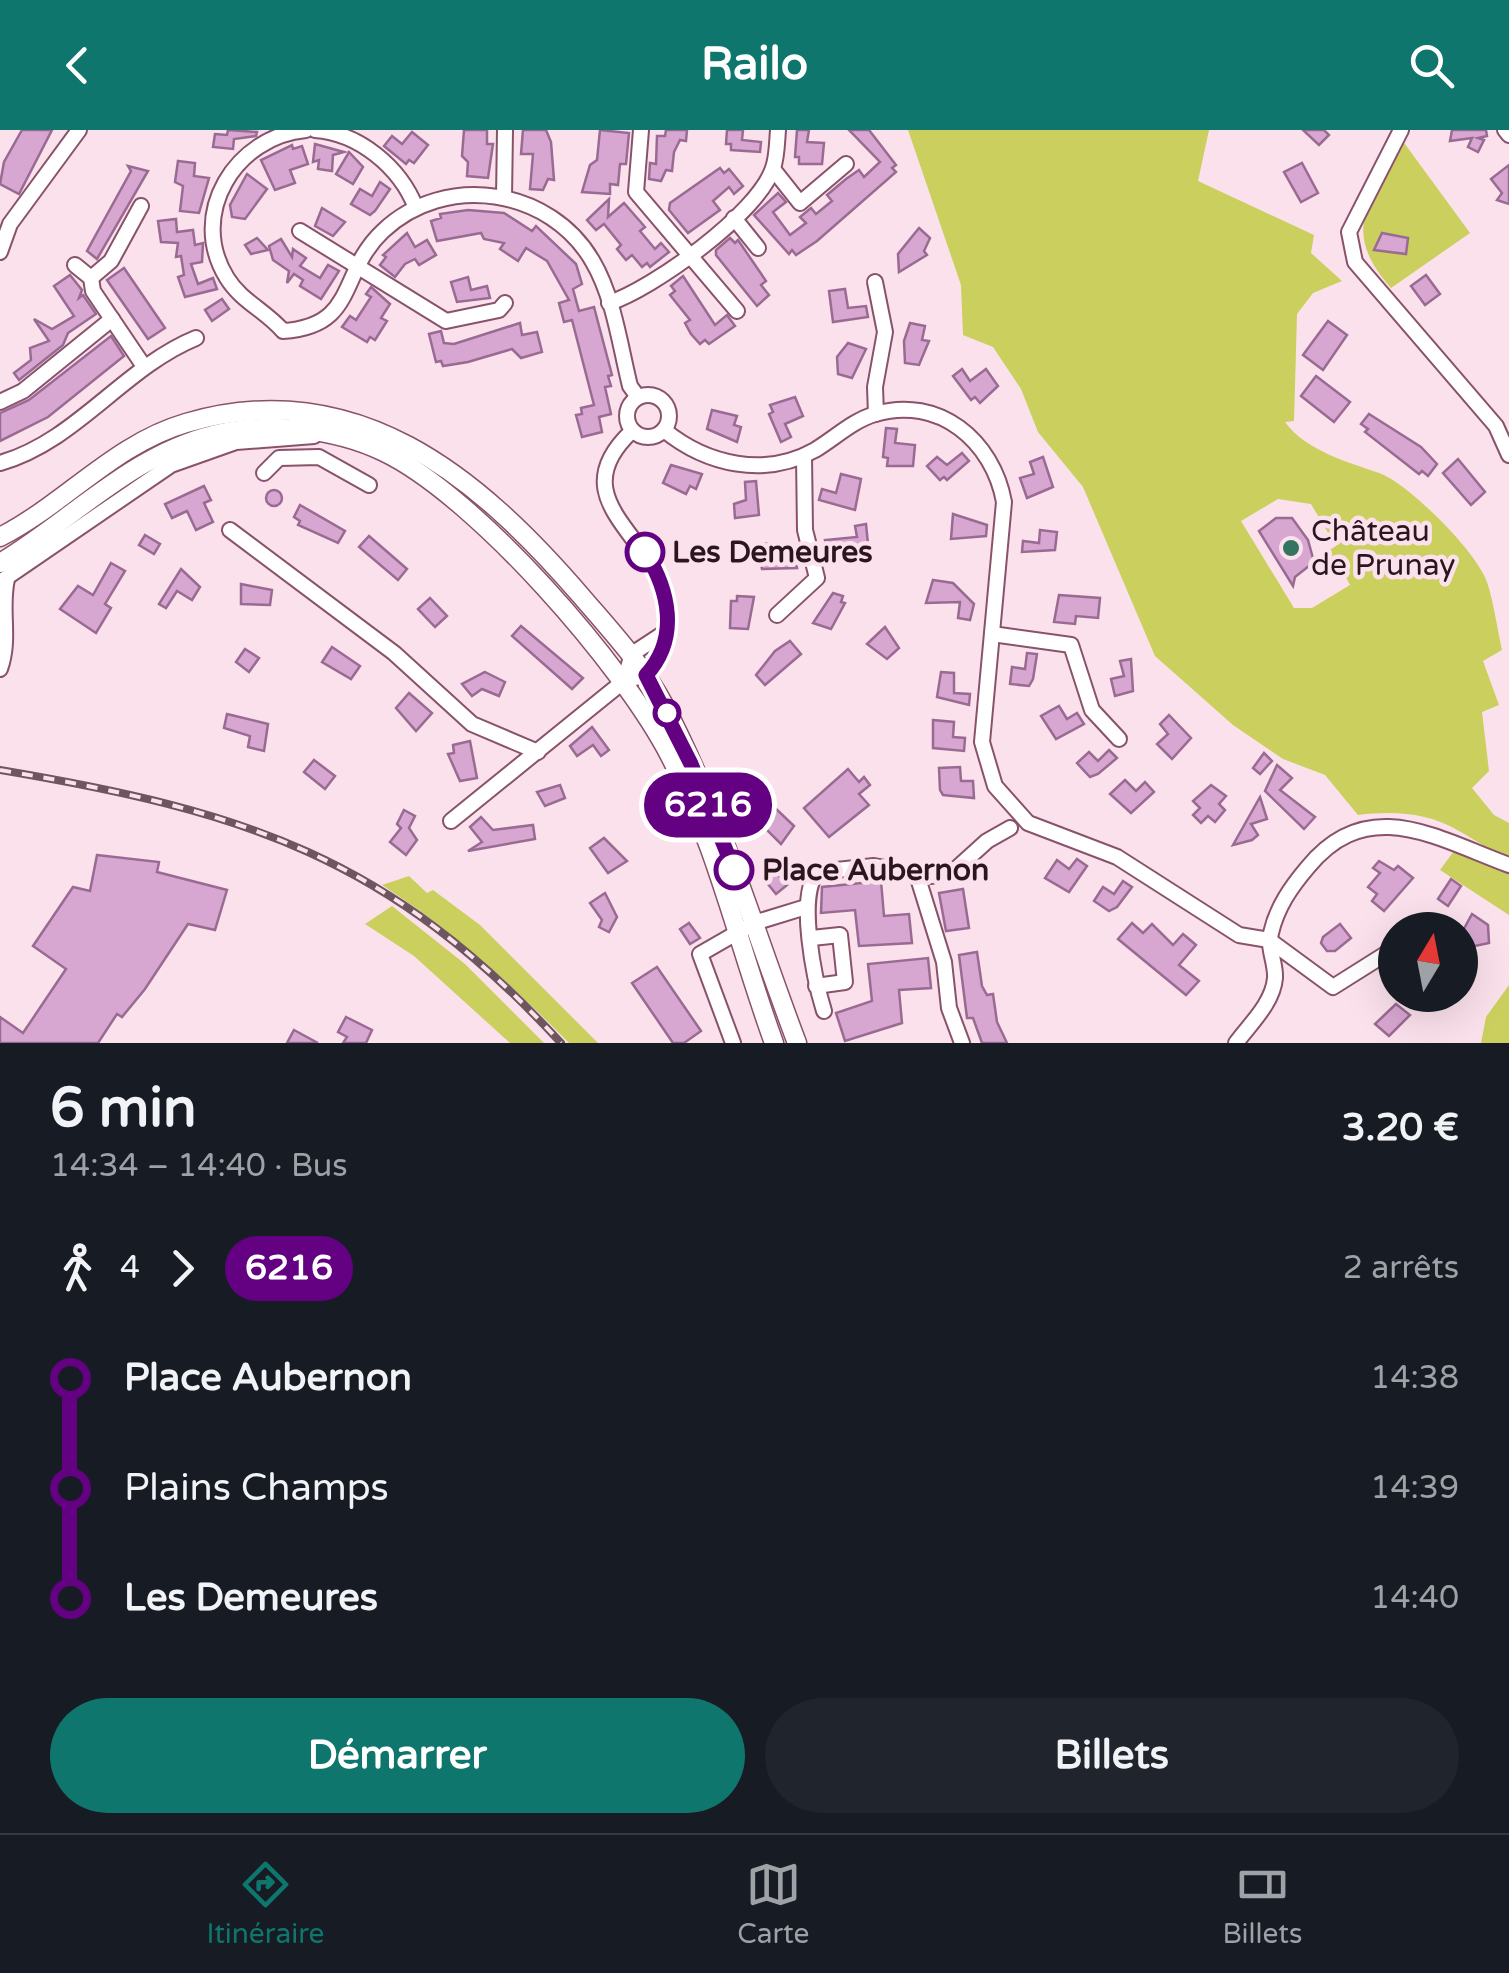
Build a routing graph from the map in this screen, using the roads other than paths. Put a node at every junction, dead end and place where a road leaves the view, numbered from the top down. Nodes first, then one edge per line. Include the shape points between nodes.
1 (78, 130) edge
2 (306, 130) edge
3 (315, 130) edge
4 (328, 130) edge
5 (505, 130) edge
6 (641, 130) edge
7 (778, 130) edge
8 (1401, 130) edge
9 (846, 164) dead end
10 (773, 170) junction
11 (504, 198) junction
12 (141, 206) dead end
13 (416, 208) junction
14 (734, 218) junction
15 (300, 232) dead end
16 (758, 248) dead end
17 (0, 252) edge
18 (691, 252) junction
19 (74, 264) dead end
20 (356, 265) junction
21 (92, 278) junction
22 (875, 282) dead end
23 (505, 303) dead end
24 (609, 303) junction
25 (737, 311) dead end
26 (112, 319) junction
27 (196, 338) dead end
28 (143, 366) junction
29 (638, 397) junction
30 (0, 402) edge
31 (876, 414) junction
32 (664, 430) junction
33 (632, 431) junction
34 (1509, 455) edge
35 (804, 456) junction
36 (0, 463) edge
37 (264, 473) dead end
38 (369, 484) dead end
39 (230, 530) dead end
40 (0, 537) edge
41 (2, 574) edge
42 (778, 616) dead end
43 (667, 630) junction
44 (992, 634) junction
45 (632, 654) junction
46 (0, 669) edge
47 (646, 675) junction
48 (621, 683) junction
49 (1118, 739) dead end
50 (538, 752) junction
51 (451, 821) dead end
52 (1010, 828) dead end
53 (1509, 865) edge
54 (917, 875) junction
55 (806, 907) junction
56 (754, 923) junction
57 (736, 933) junction
58 (812, 938) junction
59 (1269, 940) junction
60 (1378, 959) edge
61 (816, 986) junction
62 (824, 1011) dead end
63 (733, 1043) edge
64 (774, 1043) edge
65 (796, 1043) edge
66 (962, 1043) edge
67 (1236, 1043) edge

1 - 17 street via 10,224
2 - 20 street via 248,152 226,178 214,210 214,244 225,276 283,331 320,324 335,312
3 - 4 street
4 - 13 street via 373,152
5 - 11 street
6 - 18 street via 636,192
7 - 10 street
8 - 34 street via 1349,232 1354,262 1496,426
9 - 10 street via 800,203
10 - 14 street
11 - 13 street via 450,197
11 - 24 street via 542,211 573,234 596,266
12 - 21 street via 111,261
13 - 20 street via 388,226
14 - 16 street
14 - 18 street
15 - 20 street
18 - 24 street via 640,292
18 - 25 street
19 - 21 street
20 - 23 street via 446,320 500,310
21 - 26 street
22 - 31 street via 885,332
24 - 29 street
26 - 28 street
26 - 30 street
27 - 28 street
28 - 36 street via 61,434
29 - 32 street via 664,403
29 - 33 street via 626,412
31 - 35 street
31 - 44 street via 915,410 952,422 993,464 1004,502
32 - 33 street via 648,438
32 - 35 street via 699,454 739,465
33 - 43 street via 606,462 604,494 660,578
35 - 42 street via 804,530 817,578
37 - 38 street via 280,458 319,457
39 - 50 street via 394,653 472,724
40 - 45 main road via 136,443 183,424 229,412 335,415 390,434 447,468 560,571
41 - 46 street via 6,634
41 - 48 main road via 142,464 183,444 262,429 328,435 383,451 437,486 547,590
43 - 45 street
43 - 47 street via 664,650
44 - 49 street via 1071,645 1092,710
44 - 59 street via 982,742 988,771 1006,802 1028,823 1118,858 1239,934
45 - 47 main road
45 - 48 street
47 - 48 street
47 - 56 main road via 691,764
48 - 50 street
48 - 57 main road via 674,762
50 - 51 street
52 - 54 street via 954,870
53 - 59 street via 1410,828 1371,826 1330,840 1277,910
54 - 55 street via 874,866 818,872
54 - 66 street
55 - 56 street
55 - 58 street
56 - 57 street
56 - 65 main road
57 - 63 street via 700,954
57 - 64 main road
58 - 61 street
58 - 61 street via 840,935 846,982
59 - 60 street via 1333,987
59 - 67 street via 1275,978 1267,1002
61 - 62 street

